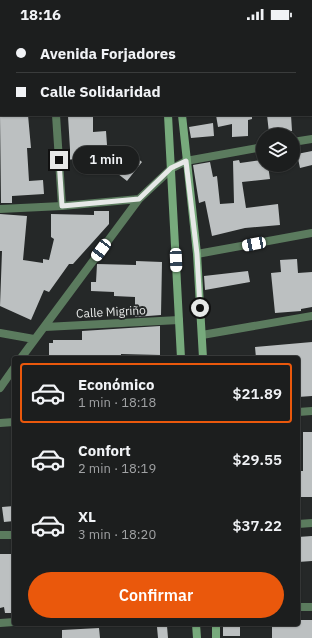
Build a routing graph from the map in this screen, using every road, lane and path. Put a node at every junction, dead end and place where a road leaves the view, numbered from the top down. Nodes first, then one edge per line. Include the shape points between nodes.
1 (56, 116) edge
2 (168, 116) edge
3 (184, 116) edge
4 (312, 138) edge
5 (300, 141) edge
6 (256, 148) edge
7 (186, 161) junction
8 (171, 168) junction
9 (139, 199) junction
10 (62, 206) junction
11 (0, 209) edge
12 (312, 232) edge
13 (197, 254) junction
14 (312, 316) edge
15 (179, 320) junction
16 (45, 327) junction
17 (0, 333) edge
18 (202, 335) junction
19 (34, 339) junction
20 (22, 356) edge
21 (181, 356) edge
22 (203, 356) edge
23 (12, 371) edge
24 (0, 388) edge
25 (312, 411) edge
26 (300, 412) edge
27 (12, 422) edge
28 (0, 423) edge
29 (312, 523) edge
30 (300, 524) edge
31 (12, 535) edge
32 (0, 536) edge
33 (312, 607) edge
34 (300, 608) edge
35 (12, 622) edge
36 (0, 623) edge
37 (196, 626) edge
38 (216, 626) edge
39 (197, 638) edge
40 (216, 638) edge

1 - 10 street
2 - 8 main road
3 - 7 main road
4 - 5 street
6 - 7 street
7 - 8 street
7 - 13 main road
8 - 9 street
8 - 15 main road
9 - 10 street
9 - 16 street
10 - 11 street
12 - 13 street
13 - 18 main road
14 - 18 street
15 - 16 street, Calle Migriño
15 - 21 main road
16 - 19 street
17 - 19 street
18 - 22 main road
19 - 20 street
23 - 24 street
25 - 26 street
27 - 28 street
29 - 30 street
31 - 32 street
33 - 34 street
35 - 36 street
37 - 39 main road
38 - 40 main road

